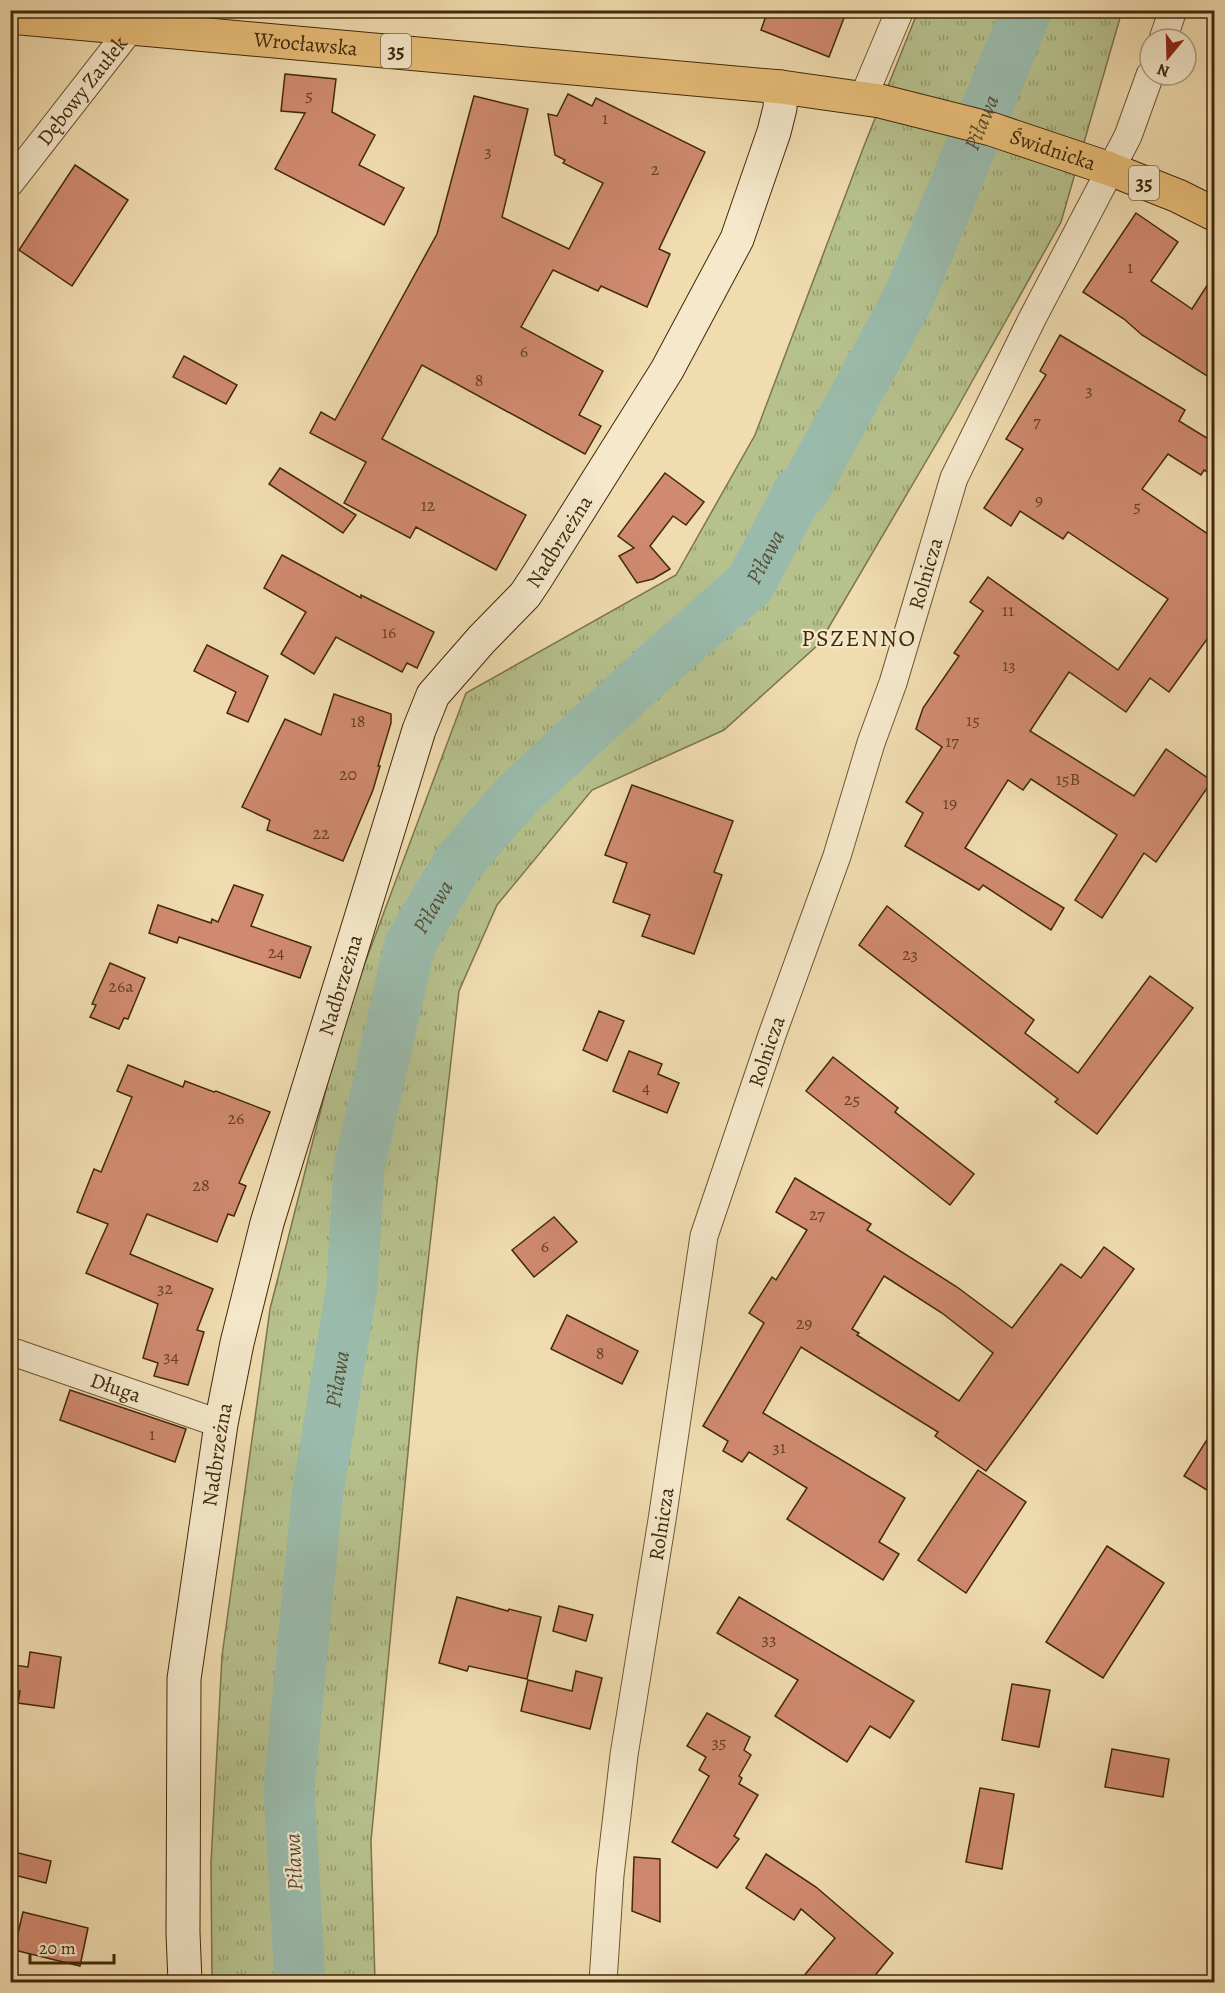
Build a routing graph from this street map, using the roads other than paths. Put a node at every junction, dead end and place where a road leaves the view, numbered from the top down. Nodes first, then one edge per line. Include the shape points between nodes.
1 (900, 10) edge
2 (1173, 10) edge
3 (10, 17) edge
4 (131, 19) edge
5 (1167, 27) edge
6 (781, 87) junction
7 (1146, 87) edge
8 (871, 100) junction
9 (1110, 169) junction
10 (10, 183) edge
11 (1215, 214) edge
12 (10, 1351) edge
13 (221, 1424) junction
14 (185, 1983) edge
15 (603, 1983) edge

1 - 8 street
2 - 5 street
3 - 4 main road, Wrocławska / 35
4 - 6 main road, Wrocławska / 35
4 - 10 street, Dębowy Zaułek
6 - 8 main road, Świdnicka / 35
6 - 13 street, Nadbrzeżna via 774,132 737,239 667,370 525,595 433,695 267,1223
7 - 9 street, Rolnicza via 1128,136
8 - 9 main road, Świdnicka / 35 via 991,129
9 - 11 main road, Świdnicka / 35
9 - 15 street, Rolnicza via 954,478 837,856 704,1236 624,1755
12 - 13 street, Długa
13 - 14 street, Nadbrzeżna via 184,1679

